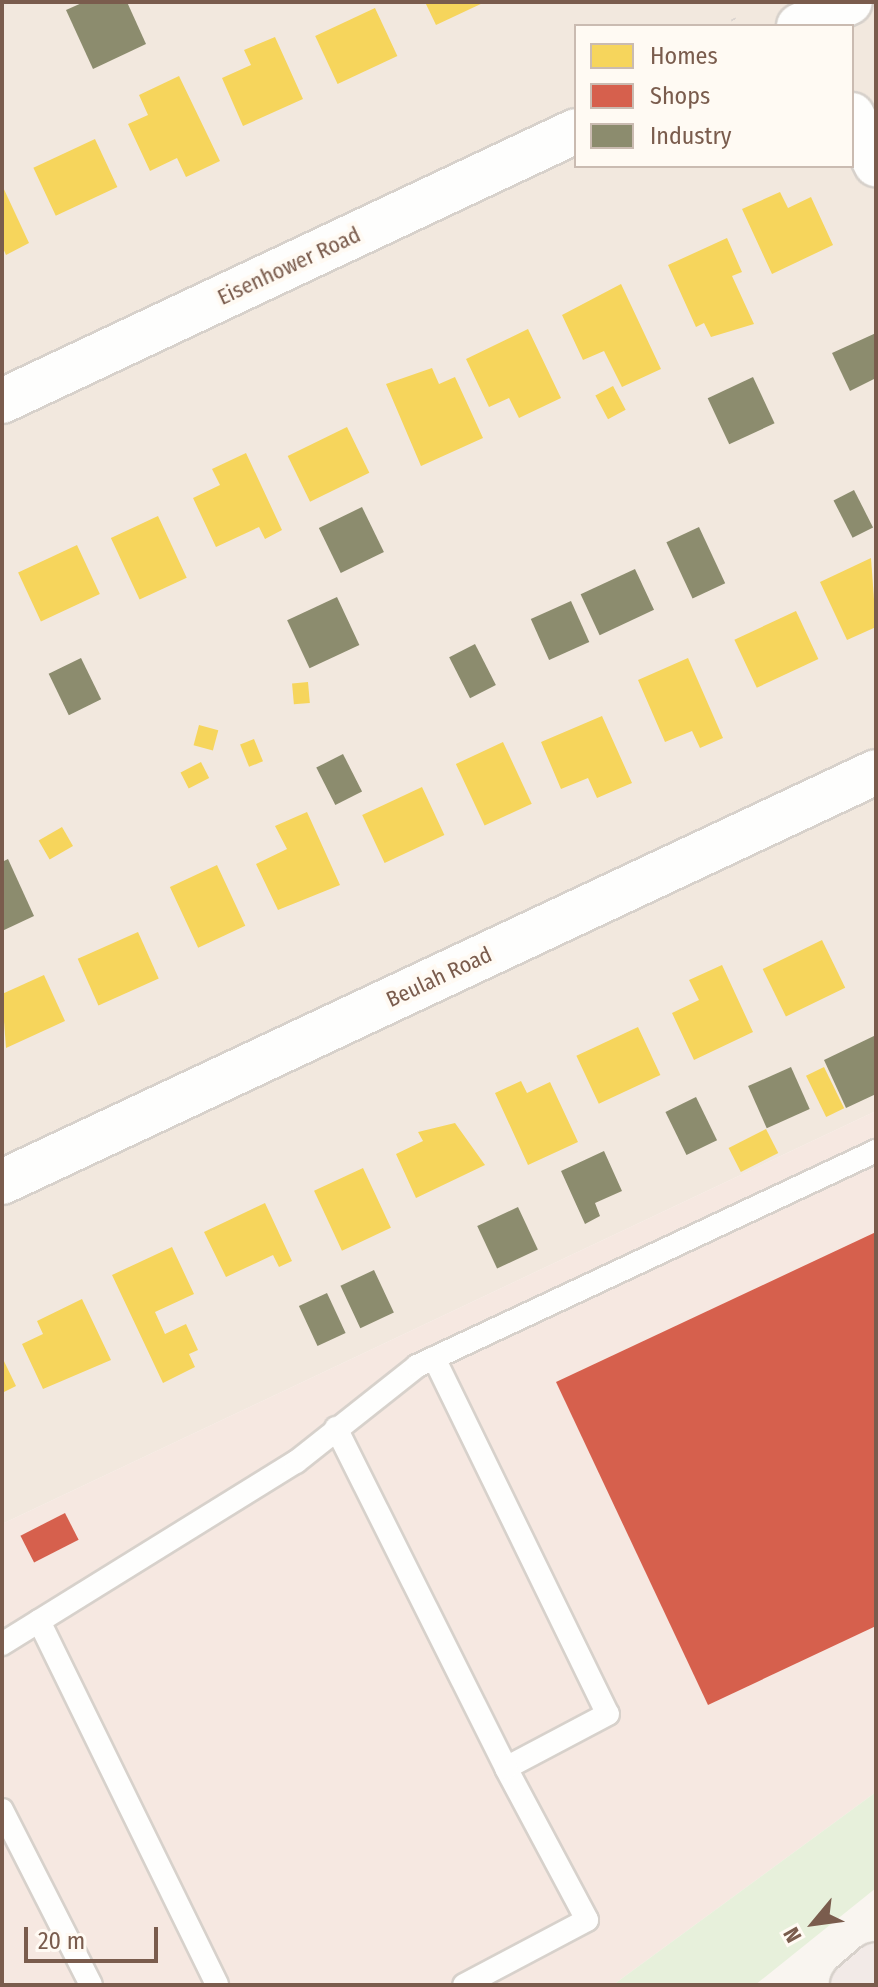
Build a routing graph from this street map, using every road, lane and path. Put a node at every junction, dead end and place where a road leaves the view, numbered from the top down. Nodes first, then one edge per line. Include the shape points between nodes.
1 (850, 2) edge
2 (733, 18) dead end
3 (803, 19) edge
4 (736, 24) edge
5 (854, 119) edge
6 (574, 132) edge
7 (876, 164) edge
8 (2, 401) edge
9 (876, 772) edge
10 (876, 1151) edge
11 (2, 1182) edge
12 (434, 1358) junction
13 (336, 1428) junction
14 (39, 1621) junction
15 (2, 1644) edge
16 (506, 1768) junction
17 (2, 1810) edge
18 (876, 1965) edge
19 (91, 1985) edge
20 (217, 1985) edge
21 (464, 1985) edge
22 (853, 1985) edge

1 - 3 street
2 - 4 path
5 - 7 street
6 - 8 street, Eisenhower Road
9 - 11 street, Beulah Road
10 - 12 lane
12 - 13 lane
12 - 16 lane via 608,1714
13 - 14 lane via 296,1462
13 - 16 lane
14 - 15 lane
14 - 20 lane
16 - 21 lane via 587,1920
17 - 19 lane
18 - 22 highway

